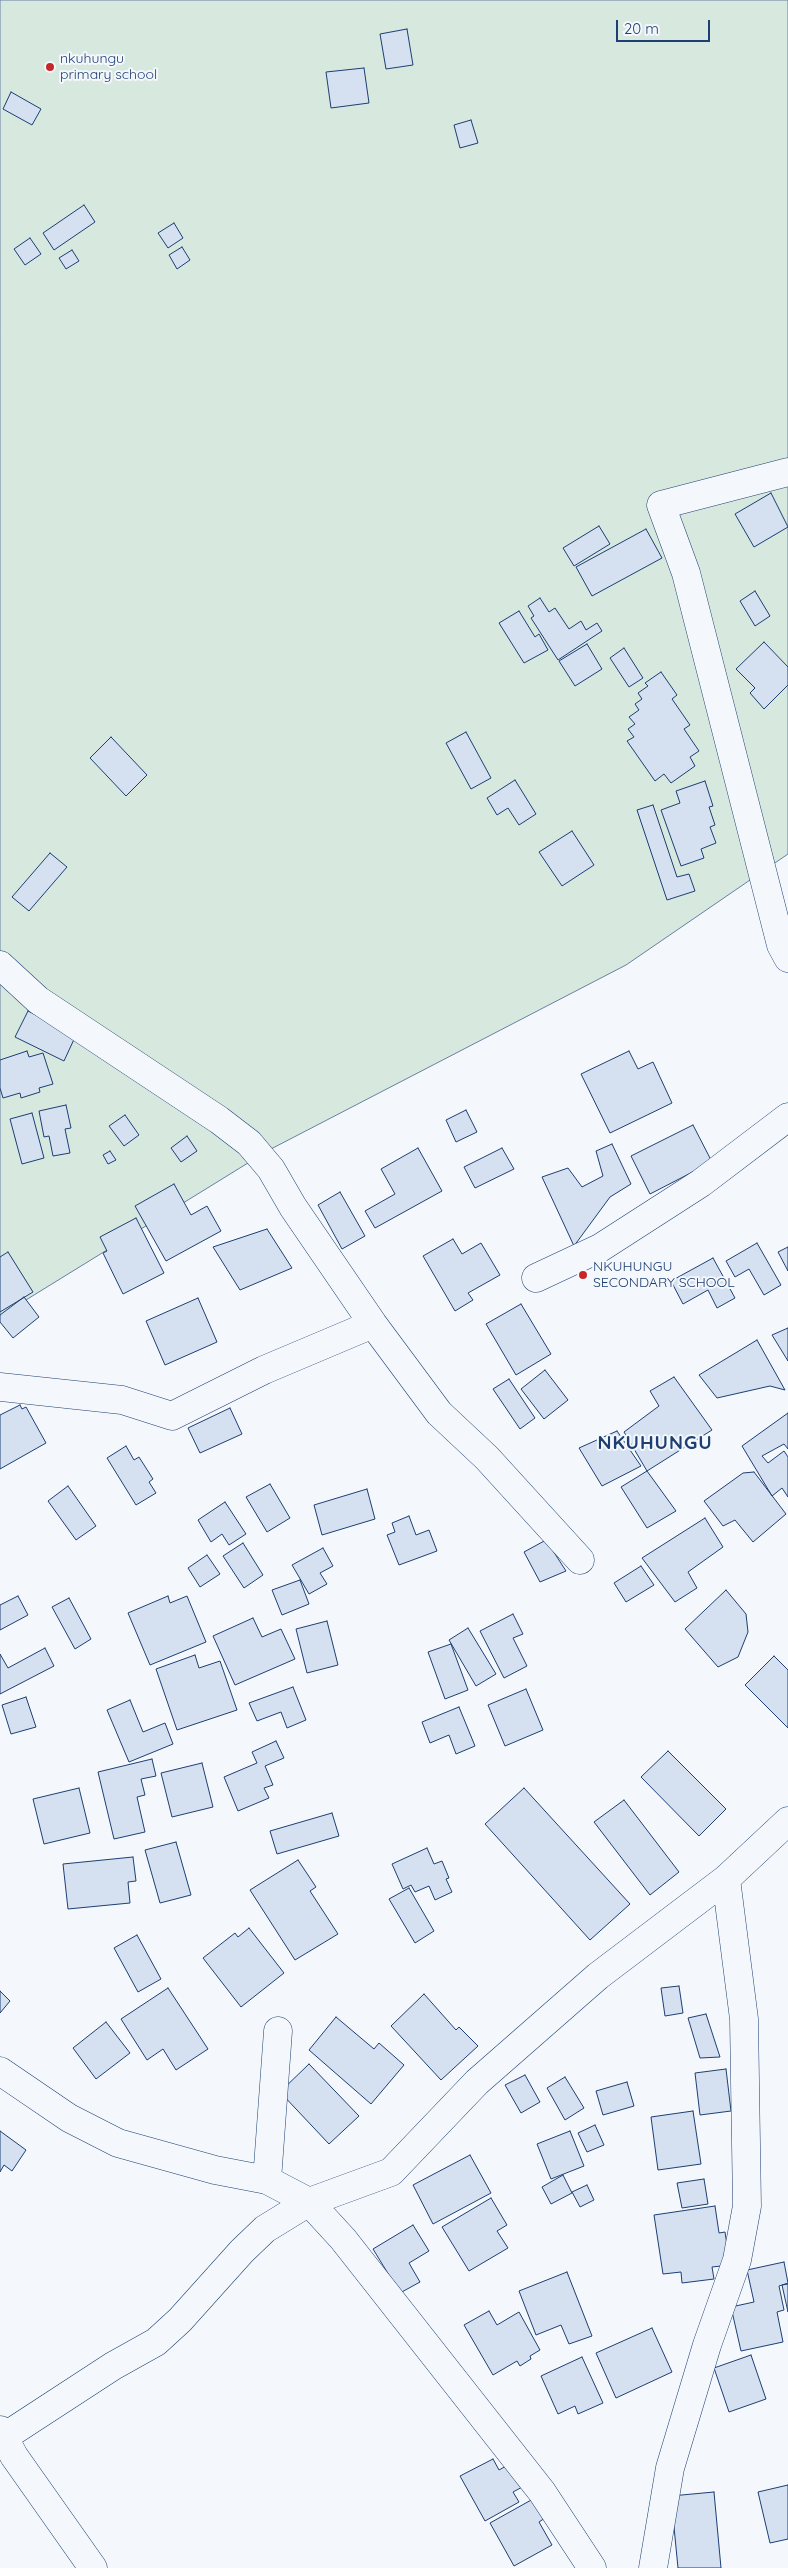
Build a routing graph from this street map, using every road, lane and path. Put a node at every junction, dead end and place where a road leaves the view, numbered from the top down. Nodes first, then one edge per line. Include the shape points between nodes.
1 (788, 472) edge
2 (788, 958) edge
3 (0, 965) edge
4 (788, 1117) edge
5 (536, 1278) dead end
6 (374, 1324) junction
7 (0, 1387) edge
8 (580, 1560) dead end
9 (788, 1821) edge
10 (726, 1880) junction
11 (278, 2031) dead end
12 (0, 2071) edge
13 (267, 2180) junction
14 (309, 2202) junction
15 (4, 2446) edge
16 (93, 2568) edge
17 (592, 2568) edge
18 (653, 2568) edge

1 - 2 street via 661,504 686,573 781,945
3 - 6 street via 38,1000 220,1120 249,1143 272,1169 293,1207
4 - 5 street via 701,1183 600,1248
6 - 7 street via 264,1370 172,1416 122,1400
6 - 8 street via 438,1413 487,1458
9 - 10 street
10 - 14 street via 598,1976 477,2082 391,2172
10 - 18 street via 744,2018 747,2206 737,2260 670,2468
11 - 13 street
12 - 13 street via 68,2118 118,2143 215,2170
13 - 14 street
14 - 15 street via 242,2251 156,2342 113,2366
14 - 17 street via 343,2239 542,2492
15 - 16 street

